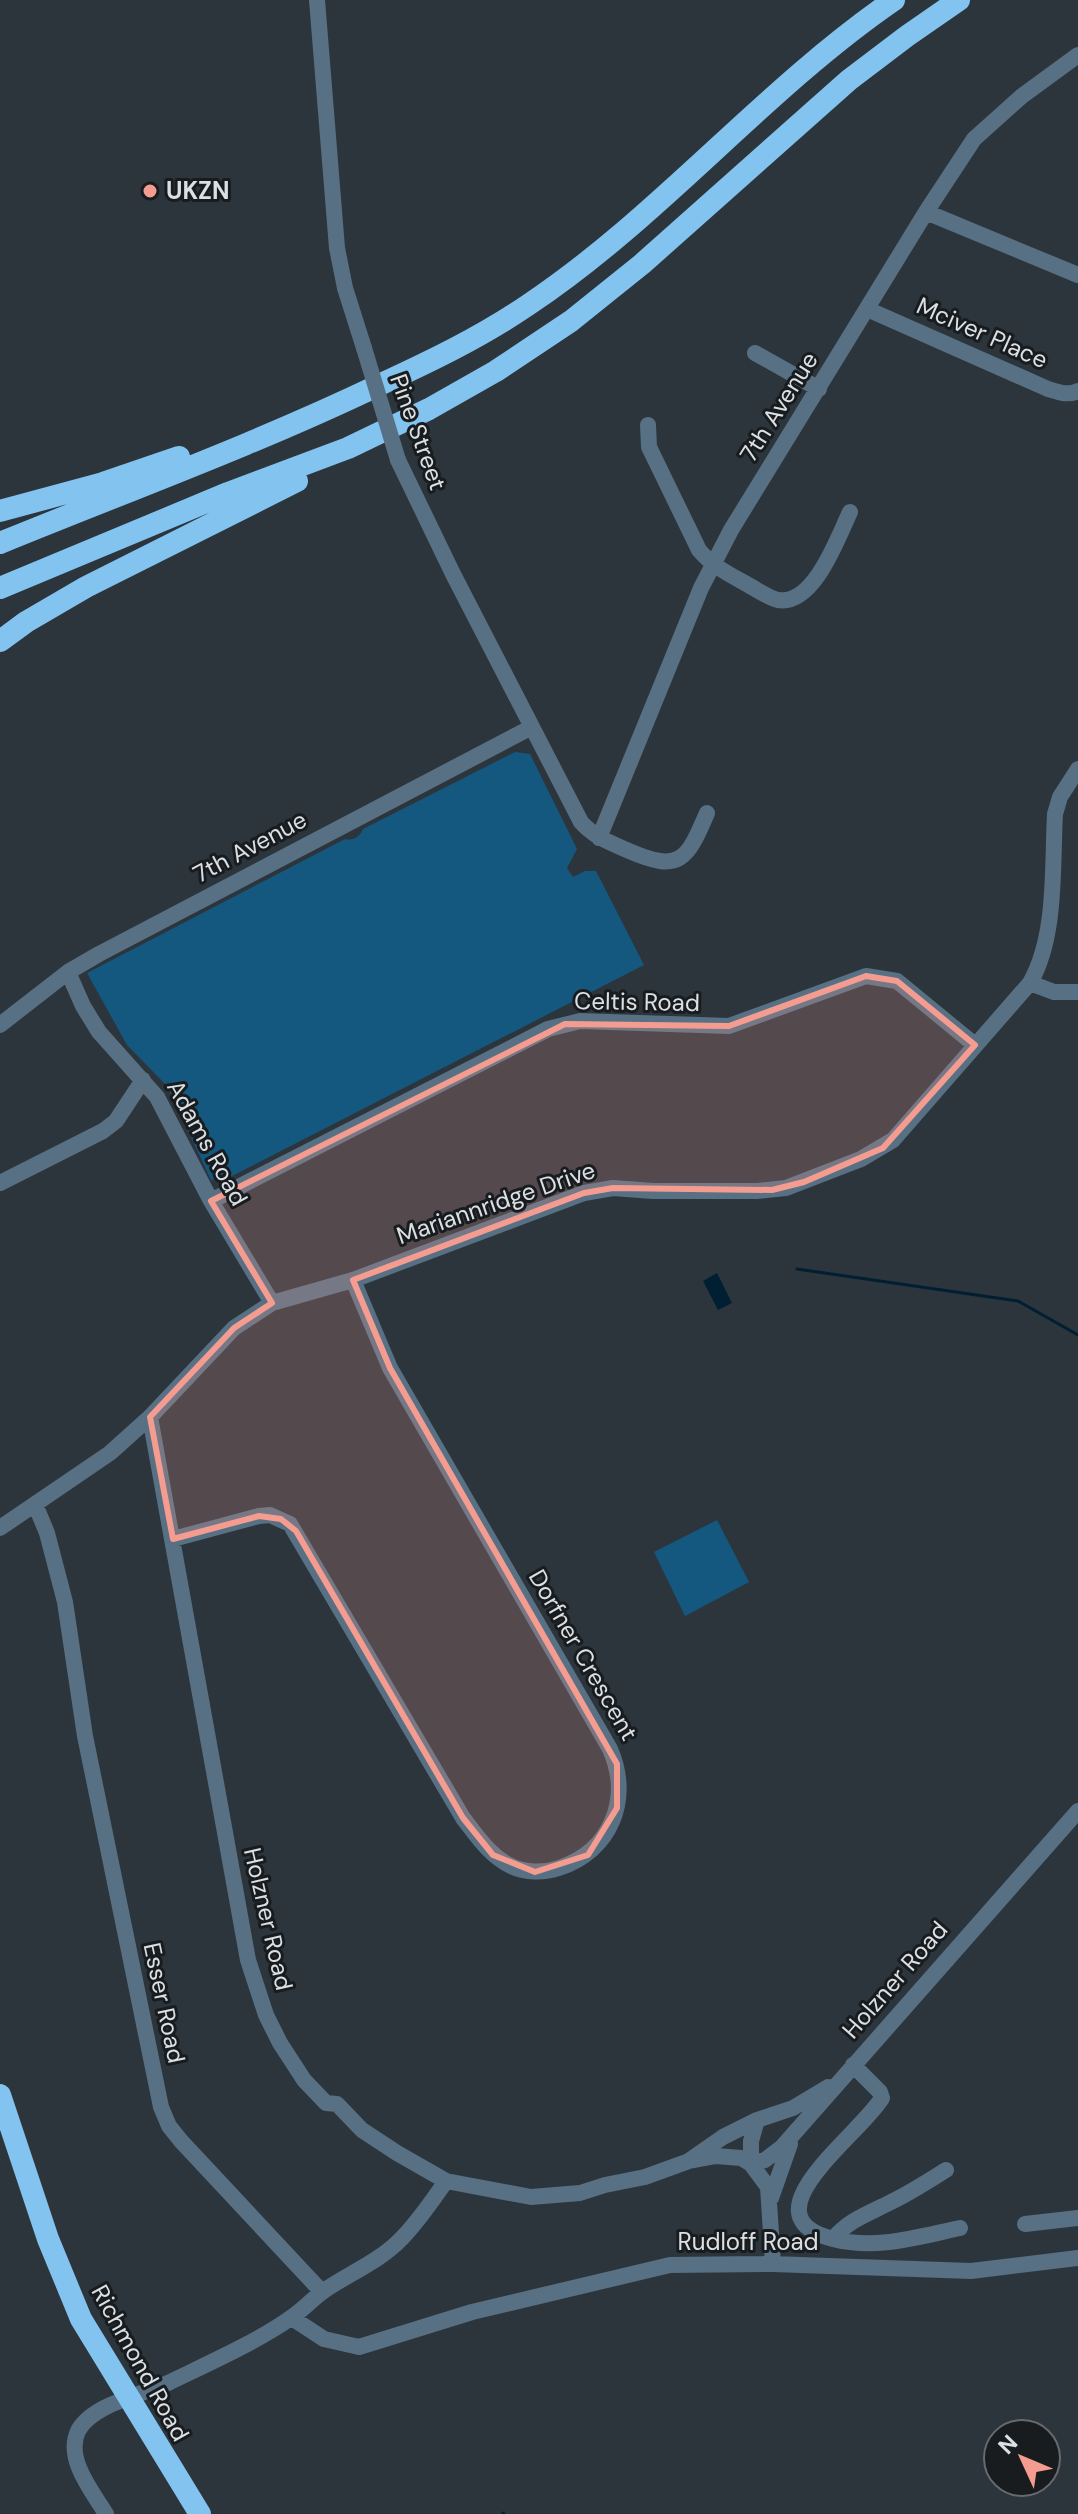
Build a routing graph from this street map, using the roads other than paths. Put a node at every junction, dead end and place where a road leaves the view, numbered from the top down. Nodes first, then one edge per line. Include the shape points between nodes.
1 (317, 0) edge
2 (894, 0) edge
3 (959, 0) edge
4 (1078, 55) edge
5 (926, 212) junction
6 (1078, 275) edge
7 (867, 309) junction
8 (755, 353) dead end
9 (819, 389) junction
10 (1078, 391) edge
11 (333, 408) junction
12 (648, 425) dead end
13 (348, 448) junction
14 (0, 511) edge
15 (850, 512) dead end
16 (0, 543) edge
17 (712, 564) junction
18 (0, 588) edge
19 (0, 641) edge
20 (532, 727) junction
21 (1078, 769) edge
22 (611, 812) junction
23 (575, 813) junction
24 (707, 813) dead end
25 (599, 838) junction
26 (68, 972) junction
27 (1030, 983) junction
28 (1078, 992) edge
29 (0, 1025) edge
30 (975, 1045) junction
31 (143, 1080) junction
32 (0, 1183) edge
33 (211, 1201) junction
34 (353, 1280) junction
35 (272, 1303) junction
36 (150, 1417) junction
37 (35, 1504) junction
38 (0, 1528) edge
39 (173, 1539) junction
40 (1078, 1811) edge
41 (853, 2065) junction
42 (839, 2081) junction
43 (0, 2095) edge
44 (757, 2120) junction
45 (798, 2129) junction
46 (689, 2161) junction
47 (751, 2164) junction
48 (946, 2170) dead end
49 (446, 2181) junction
50 (770, 2200) junction
51 (1078, 2218) edge
52 (1025, 2224) dead end
53 (960, 2228) dead end
54 (833, 2239) junction
55 (1078, 2258) edge
56 (773, 2264) junction
57 (322, 2292) junction
58 (292, 2318) junction
59 (128, 2398) junction
60 (106, 2514) edge
61 (200, 2514) edge

1 - 20 street, Pine Street, bridge via 337,248 345,288 398,460
2 - 11 highway via 558,284 471,341
3 - 13 highway via 849,80 571,321 496,371
4 - 5 street, 7th Avenue via 985,127
5 - 6 street
5 - 7 street, 7th Avenue
7 - 9 street, 7th Avenue
7 - 10 street, Mciver Place via 1048,389
8 - 9 street
9 - 17 street, 7th Avenue
11 - 14 highway via 313,406 103,483
11 - 16 highway
12 - 17 street via 649,447 699,550
13 - 18 highway
13 - 19 highway via 313,473 86,587
15 - 17 street via 823,567 807,589 788,600 776,600
17 - 22 street, 7th Avenue
20 - 23 street, Pine Street
20 - 26 street, 7th Avenue
21 - 27 street, Mariannridge Drive via 1055,814 1048,926
22 - 23 street via 593,817
22 - 25 street, 7th Avenue
23 - 25 street, Pine Street
24 - 25 street via 694,843 669,863
26 - 29 street, 7th Avenue
26 - 31 street, Adams Road via 99,1032
27 - 28 street via 1054,992
27 - 30 street, Mariannridge Drive
30 - 33 street, Celtis Road via 897,981 866,976 729,1026 565,1024
30 - 34 street, Mariannridge Drive via 893,1140 804,1182 772,1190 613,1188 584,1193
31 - 32 street via 116,1121 103,1131
31 - 33 street, Adams Road
33 - 35 street, Adams Road
34 - 35 street, Mariannridge Drive
34 - 39 street, Dorfner Crescent via 390,1368 617,1764 617,1808 599,1843 588,1855 553,1870 513,1868 493,1855 463,1818 290,1524 259,1516
35 - 36 street, Mariannridge Drive via 234,1328
36 - 37 street, Mariannridge Drive via 110,1453
36 - 39 street, Holzner Road
37 - 38 street, Mariannridge Drive
37 - 57 street, Esser Road via 65,1602 85,1736 161,2107 181,2141
39 - 49 street, Holzner Road via 248,1960 266,2015 293,2065 326,2103 337,2104 362,2130
40 - 41 street, Holzner Road
41 - 42 street, Holzner Road
41 - 54 street via 882,2098 808,2183 798,2208 798,2218 812,2234
42 - 44 street, Holzner Road via 793,2108
42 - 45 street
43 - 59 highway, Richmond Road via 81,2319
44 - 46 street, Holzner Road
44 - 47 street
45 - 47 street via 768,2158
45 - 50 street
46 - 47 street, Holzner Road via 730,2156
46 - 49 street, Holzner Road via 645,2177 556,2195 531,2197
47 - 50 street via 764,2177
48 - 54 street via 856,2217
49 - 57 street via 401,2239
50 - 56 street
51 - 52 street
53 - 54 street via 873,2245
55 - 56 street, Rudloff Road via 971,2271
56 - 58 street, Rudloff Road via 670,2265 631,2272 359,2347 324,2339
57 - 58 street
58 - 59 street via 164,2385
59 - 60 street via 89,2418 75,2439 79,2466
59 - 61 highway, Richmond Road

